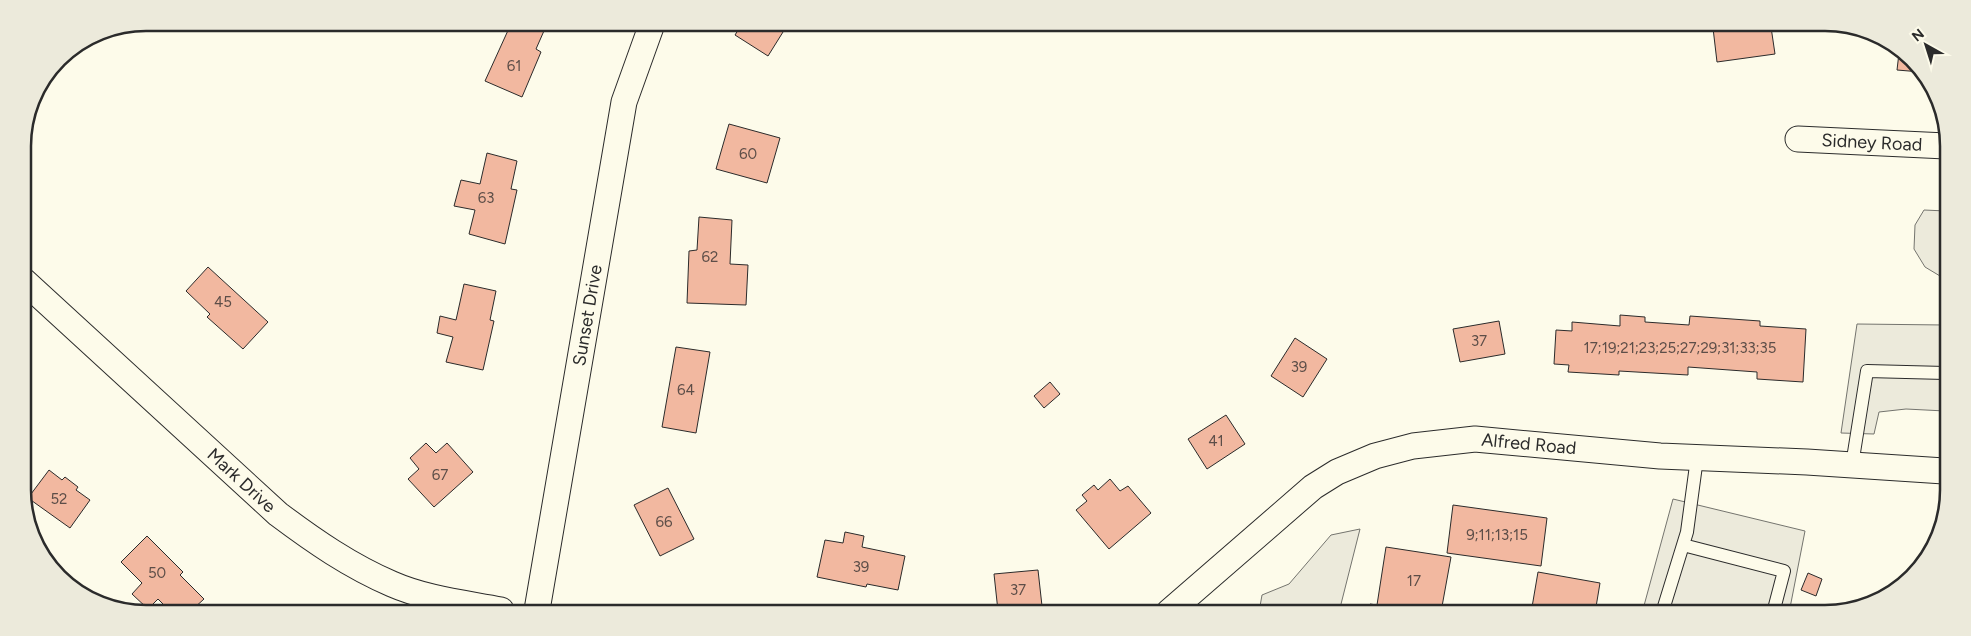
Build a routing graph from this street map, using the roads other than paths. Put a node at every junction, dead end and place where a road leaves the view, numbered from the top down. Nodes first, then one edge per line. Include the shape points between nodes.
1 (649, 31) edge
2 (1798, 139) dead end
3 (1940, 146) edge
4 (31, 287) edge
5 (1940, 373) edge
6 (1697, 458) junction
7 (1852, 465) junction
8 (1940, 471) edge
9 (1683, 545) junction
10 (474, 605) edge
11 (538, 605) edge
12 (1177, 605) edge
13 (1664, 605) edge
14 (1775, 605) edge

1 - 11 street, Sunset Drive via 624,102
2 - 3 street, Sidney Road
4 - 10 street, Mark Drive via 278,514 310,538 341,559 394,585
5 - 7 lane via 1867,370
6 - 7 street, Alfred Road
6 - 9 lane
6 - 12 street, Alfred Road via 1475,439 1413,446 1374,456 1313,487
7 - 8 street, Alfred Road
9 - 13 lane
9 - 14 lane via 1784,571

